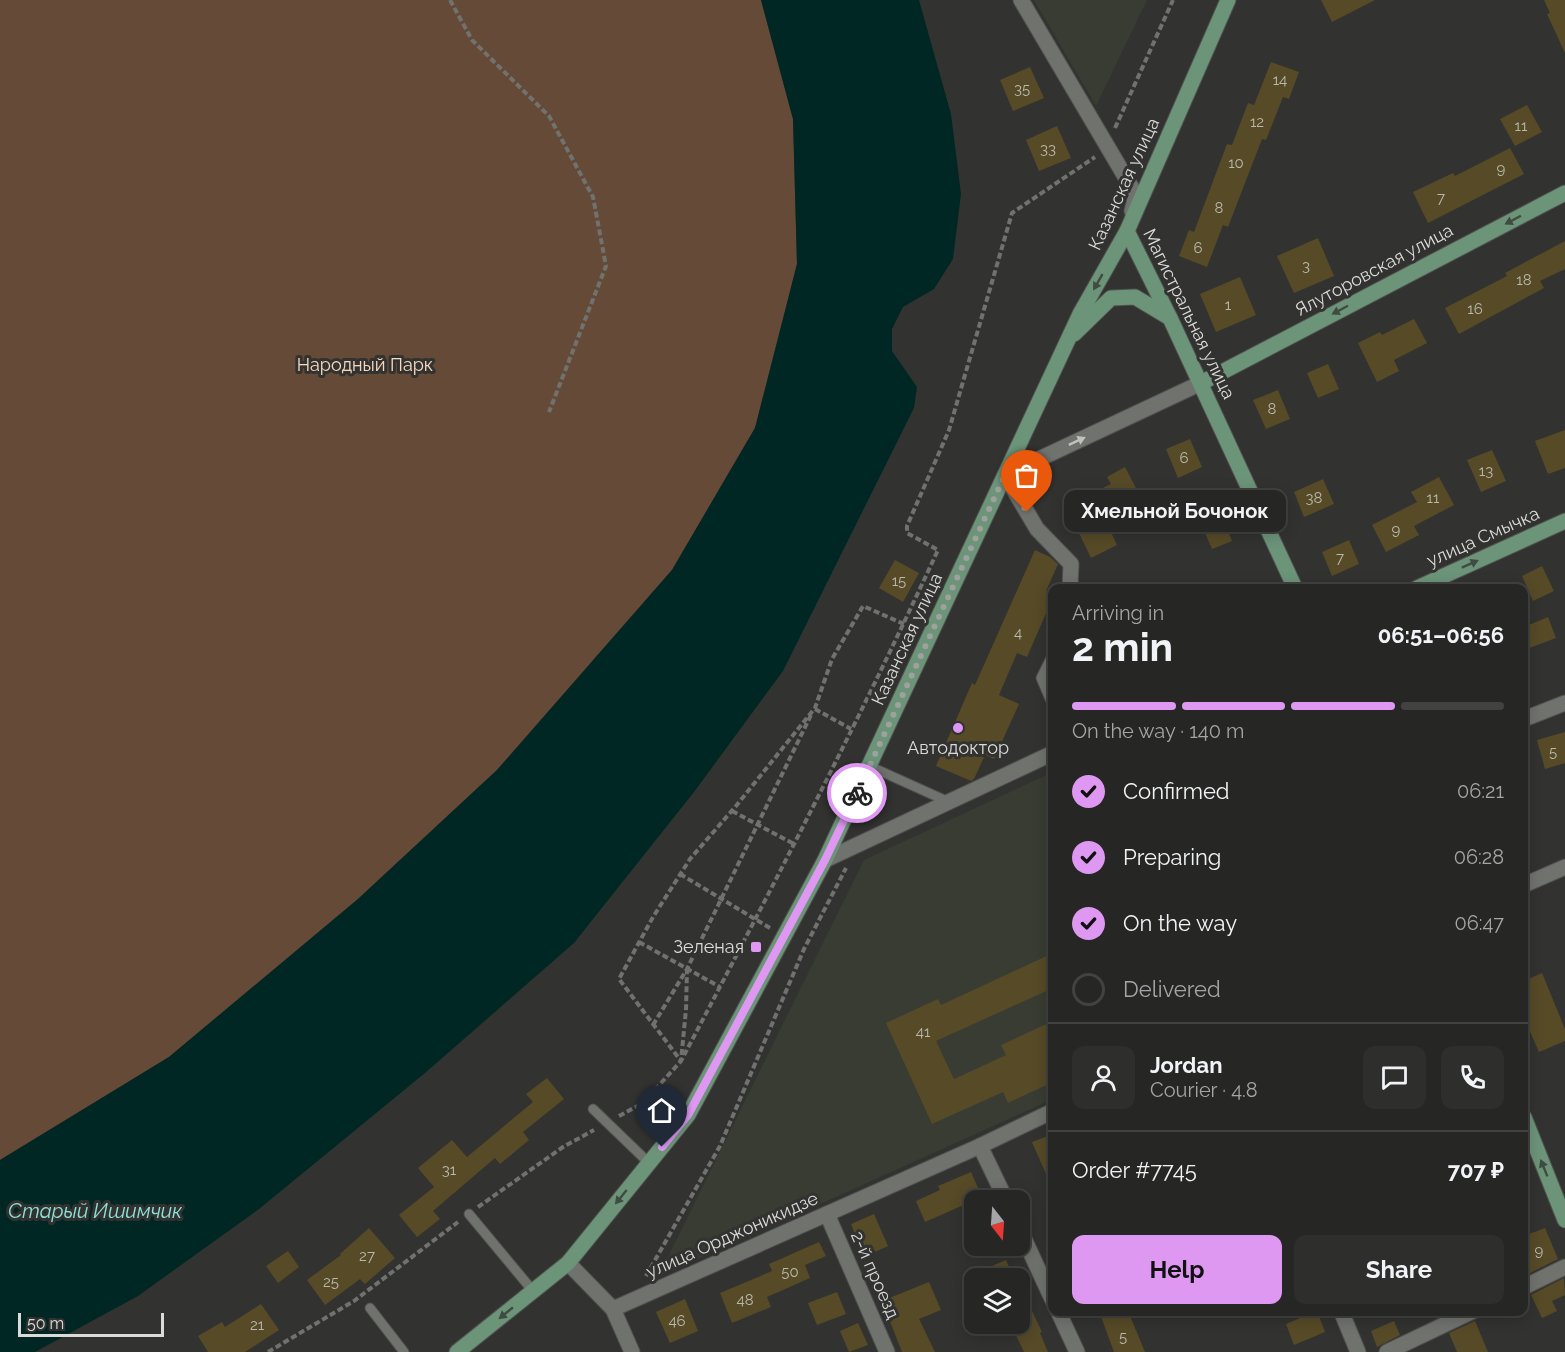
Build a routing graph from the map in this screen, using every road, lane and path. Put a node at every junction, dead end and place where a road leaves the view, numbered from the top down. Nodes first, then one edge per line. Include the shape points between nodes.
1 (450, 0) edge
2 (1021, 0) edge
3 (1173, 0) edge
4 (1223, 2) edge
5 (1108, 147) junction
6 (1565, 193) edge
7 (1127, 231) junction
8 (1170, 318) junction
9 (1068, 340) junction
10 (1201, 383) junction
11 (549, 412) dead end
12 (1005, 475) junction
13 (1565, 521) edge
14 (1070, 584) edge
15 (1293, 584) edge
16 (1426, 584) edge
17 (904, 624) junction
18 (1048, 662) edge
19 (1048, 694) edge
20 (1565, 702) edge
21 (815, 708) junction
22 (1528, 717) edge
23 (851, 729) junction
24 (1048, 755) edge
25 (869, 766) junction
26 (949, 802) junction
27 (732, 811) junction
28 (758, 824) junction
29 (794, 844) junction
30 (858, 845) junction
31 (825, 860) junction
32 (1565, 867) edge
33 (680, 874) junction
34 (1528, 883) edge
35 (720, 899) junction
36 (756, 918) junction
37 (639, 942) junction
38 (687, 969) junction
39 (720, 987) junction
40 (653, 1024) junction
41 (681, 1061) junction
42 (593, 1109) dead end
43 (1048, 1113) edge
44 (607, 1123) junction
45 (1528, 1127) edge
46 (980, 1146) junction
47 (649, 1163) junction
48 (1001, 1190) edge
49 (469, 1214) junction
50 (827, 1214) junction
51 (1565, 1220) edge
52 (1030, 1252) edge
53 (568, 1263) junction
54 (1565, 1267) edge
55 (645, 1279) dead end
56 (1528, 1285) edge
57 (1048, 1290) edge
58 (533, 1291) junction
59 (370, 1308) dead end
60 (613, 1309) junction
61 (1060, 1316) edge
62 (1343, 1316) edge
63 (1463, 1316) edge
64 (268, 1352) edge
65 (404, 1352) edge
66 (457, 1352) edge
67 (632, 1352) edge
68 (888, 1352) edge
69 (1077, 1352) edge
70 (1358, 1352) edge
71 (1388, 1352) edge

1 - 11 path via 472,40 549,116 593,197 606,266
2 - 5 street, Магистральная улица
3 - 5 path
4 - 7 main road, Казанская улица
5 - 7 street, Магистральная улица via 1136,195
5 - 17 path via 1012,213 949,430 907,526 907,533 938,550
6 -> 10 main road, Ялуторовская улица
7 - 8 main road, Магистральная улица
7 -> 9 main road, Казанская улица
8 - 9 main road via 1135,297 1111,298
8 - 10 main road, Магистральная улица
9 - 12 main road, Казанская улица
12 -> 10 street
10 - 15 main road, Магистральная улица
12 - 14 street via 1037,529 1071,564
12 - 25 main road, Казанская улица
16 -> 13 main road, улица Смычка
17 - 21 path via 863,606 832,658
17 - 23 path
18 - 19 lane via 1041,678
20 - 22 street
21 - 23 path
21 - 27 path
21 - 28 path
23 - 29 path
24 - 26 street
25 - 26 lane
25 - 31 main road, Казанская улица
26 - 30 street
27 - 28 path
27 - 33 path
28 - 29 path
28 - 35 path
29 - 36 path
30 - 31 street
30 - 55 path via 804,949 720,1146
31 - 47 main road, Казанская улица via 688,1115
32 - 34 street
33 - 35 path
33 - 37 path
35 - 36 path
35 - 38 path
36 - 39 path
37 - 38 path
37 - 40 path via 619,979
38 - 39 path
38 - 40 path
38 - 41 path
39 - 41 path
40 - 41 path
41 - 44 path via 643,1103
42 - 44 lane
43 - 46 street, улица Орджоникидзе
44 - 47 lane
44 - 49 path via 563,1147
51 -> 45 main road
46 - 48 street
46 - 50 street, улица Орджоникидзе
47 -> 53 main road, Казанская улица
49 - 58 lane
49 - 64 path via 354,1301
50 - 60 street, улица Орджоникидзе
50 - 68 street, 2-й проезд
52 - 57 street
53 - 58 main road
53 - 60 street
54 - 56 street
58 -> 66 main road
59 - 65 lane
60 - 67 street
61 - 69 street
62 - 70 street
63 - 71 street

